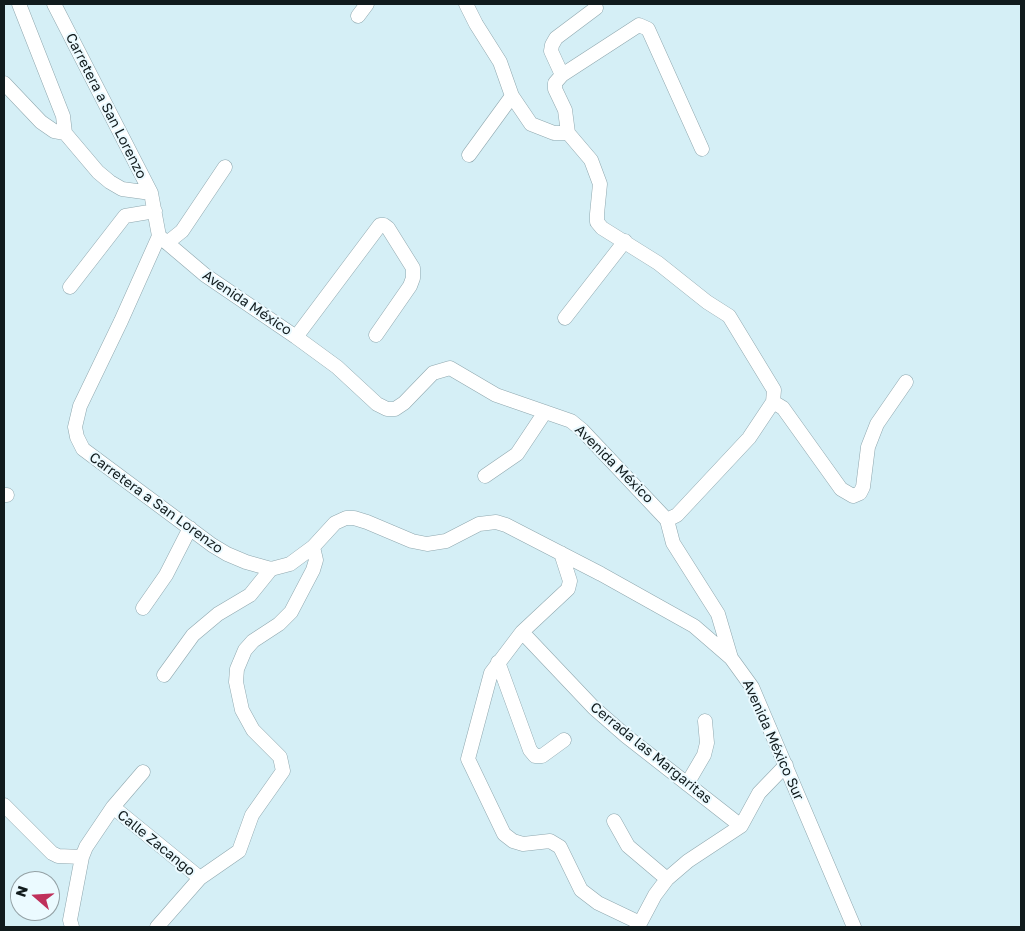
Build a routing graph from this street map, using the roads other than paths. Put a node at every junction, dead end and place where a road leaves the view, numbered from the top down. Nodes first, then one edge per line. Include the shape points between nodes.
1 (19, 4) edge
2 (54, 4) edge
3 (367, 4) edge
4 (466, 4) edge
5 (596, 8) dead end
6 (358, 16) dead end
7 (562, 74) junction
8 (4, 83) edge
9 (512, 96) junction
10 (568, 133) junction
11 (65, 134) junction
12 (702, 149) dead end
13 (469, 155) dead end
14 (225, 167) dead end
15 (151, 193) junction
16 (155, 211) junction
17 (163, 239) junction
18 (625, 241) junction
19 (70, 286) dead end
20 (565, 318) dead end
21 (376, 335) dead end
22 (296, 337) junction
23 (906, 382) dead end
24 (773, 402) junction
25 (545, 412) junction
26 (485, 476) dead end
27 (667, 520) junction
28 (190, 528) junction
29 (313, 547) junction
30 (561, 553) junction
31 (271, 569) junction
32 (143, 608) dead end
33 (522, 632) junction
34 (732, 658) junction
35 (498, 662) junction
36 (164, 675) dead end
37 (705, 721) dead end
38 (564, 740) dead end
39 (786, 765) junction
40 (143, 772) dead end
41 (687, 784) junction
42 (4, 805) edge
43 (113, 807) junction
44 (614, 821) dead end
45 (741, 826) junction
46 (82, 857) junction
47 (200, 878) junction
48 (666, 879) junction
49 (639, 925) edge
50 (72, 927) edge
51 (157, 927) edge
52 (854, 927) edge

1 - 11 street via 63,116
2 - 15 street, Carretera a San Lorenzo
3 - 6 street
4 - 9 street via 500,62
5 - 7 street via 556,38 552,45 551,51
7 - 10 street via 555,83 555,89 565,110
7 - 12 street via 630,30 644,26
8 - 11 street via 41,122
9 - 10 street via 531,124 554,133
9 - 13 street
10 - 18 street via 591,160 598,174 597,222
11 - 15 street via 98,172 116,186 137,193
14 - 17 street via 182,232
15 - 16 street, Carretera a San Lorenzo
16 - 17 street, Carretera a San Lorenzo
16 - 19 street via 125,216
17 - 22 street, Avenida México via 205,275
17 - 28 street, Carretera a San Lorenzo via 80,406 75,427 83,449
18 - 20 street
18 - 24 street via 729,316 768,378 774,390
21 - 22 street via 413,278 412,268 384,225 380,225
22 - 25 street, Avenida México via 387,409 396,409 404,403 433,373 450,368 496,395
23 - 24 street via 877,424 868,446 863,487 853,496 841,490 783,408
24 - 27 street via 749,438 677,515
25 - 26 street via 516,454
25 - 27 street, Avenida México via 571,421 582,430
27 - 34 street, Avenida México via 673,543 718,614
28 - 31 street, Carretera a San Lorenzo via 227,554
28 - 32 street via 166,575
29 - 30 street via 335,523 354,518 427,544 446,541 479,524 496,522
29 - 31 street via 290,564
29 - 47 street, Calle Zacango via 316,560 313,570 291,612 253,641 237,669 236,682 242,710 253,730 280,757 283,772 252,815 240,851
30 - 33 street via 570,581 568,590
30 - 34 street, Avenida México Sur via 666,609 712,639
31 - 36 street via 250,595 218,614 193,635
33 - 35 street
33 - 41 street, Cerrada las Margaritas via 594,708
34 - 39 street, Avenida México Sur via 752,687
35 - 38 street via 535,756 542,756
35 - 49 street via 468,759 504,834 523,844 550,841 560,847 581,890
37 - 41 street via 707,743 704,755
39 - 45 street via 759,793
39 - 52 street, Avenida México Sur
40 - 43 street, Calle Zacango
41 - 45 street, Cerrada las Margaritas
42 - 46 street via 52,853
43 - 46 street, Calle Zacango
43 - 47 street, Calle Zacango
44 - 48 street via 628,846
45 - 48 street
46 - 50 street, Calle Zacango via 70,920
47 - 51 street, Calle Zacango
48 - 49 street

